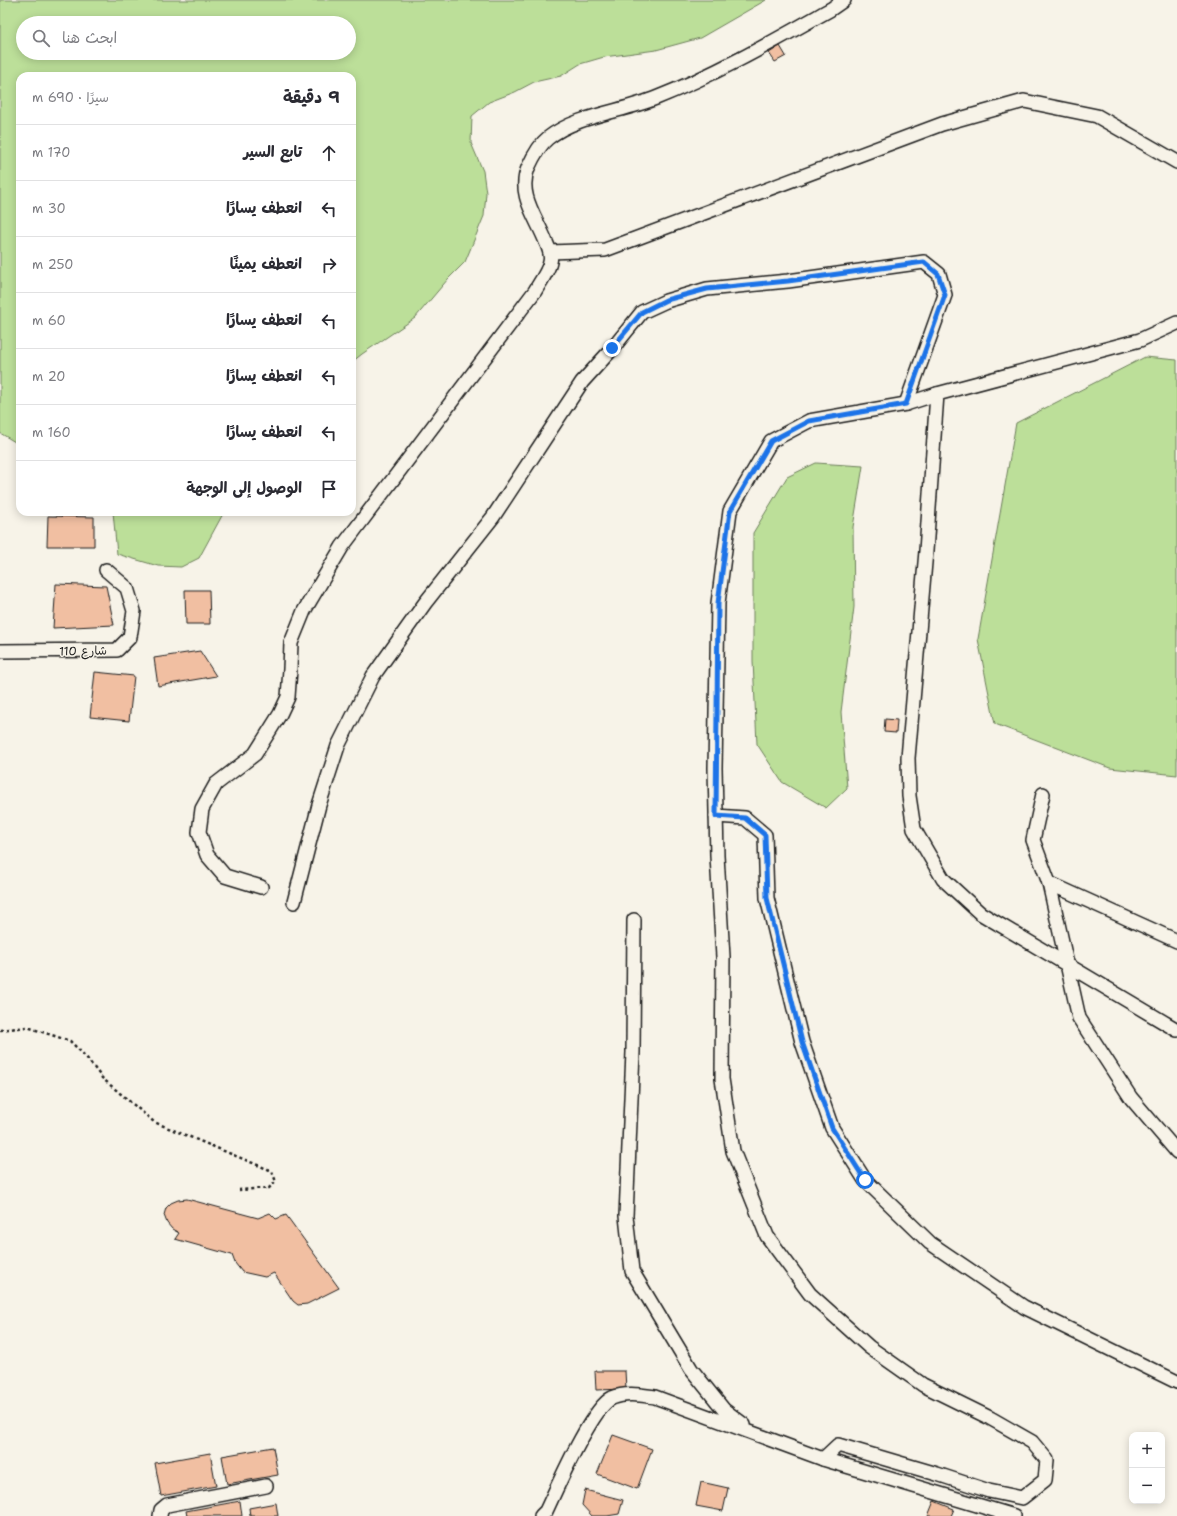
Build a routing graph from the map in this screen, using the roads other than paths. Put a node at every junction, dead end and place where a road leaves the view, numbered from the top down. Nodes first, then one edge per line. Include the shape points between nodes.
1 (844, 0) edge
2 (1177, 162) edge
3 (550, 252) junction
4 (1177, 323) edge
5 (938, 394) junction
6 (906, 404) junction
7 (106, 570) dead end
8 (0, 651) edge
9 (1043, 794) dead end
10 (716, 816) junction
11 (1049, 883) junction
12 (260, 887) dead end
13 (294, 902) dead end
14 (634, 920) dead end
15 (1177, 941) edge
16 (1067, 964) junction
17 (1177, 1030) edge
18 (1177, 1152) edge
19 (1177, 1382) edge
20 (757, 1435) junction
21 (822, 1459) junction
22 (266, 1486) dead end
23 (998, 1513) edge
24 (547, 1514) edge
25 (160, 1516) edge
26 (1014, 1516) edge

1 - 3 street via 755,51 692,83 654,99 576,122 547,138 534,154 527,170 525,187 528,206 540,225
2 - 3 street via 1097,116 1024,102 942,124 605,250
3 - 12 street via 550,264 535,292 342,547 304,611 291,643 288,697 280,714 255,754 216,784 202,809 199,832 207,855 225,876
4 - 5 street via 1140,340
5 - 6 street
5 - 16 street via 908,758 909,796 914,829 943,879 980,914
6 - 10 street via 809,421 771,441 730,511 718,603
6 - 13 street via 945,295 938,274 924,262 788,281 707,289 666,300 642,312 582,382 493,517 425,603 373,676 338,746 319,805
7 - 8 street, شارع 110 via 127,588 134,611 130,637 117,650
9 - 11 street via 1033,840
10 - 19 street via 745,818 765,835 767,898 802,1042 832,1128 865,1180 930,1243 1024,1307
10 - 21 street via 723,957 722,1078 733,1151 767,1236 810,1294 869,1347 923,1385 1032,1442 1047,1460 1045,1480 1022,1498 989,1491 838,1446
11 - 15 street
11 - 16 street
14 - 20 street via 633,1052 626,1216 632,1271 691,1368 724,1410
16 - 17 street
16 - 18 street via 1079,1018 1131,1098
20 - 21 street
20 - 24 street via 655,1397 634,1394 612,1398 602,1406 586,1429
21 - 23 street
22 - 25 street via 167,1505 161,1510
23 - 26 street

